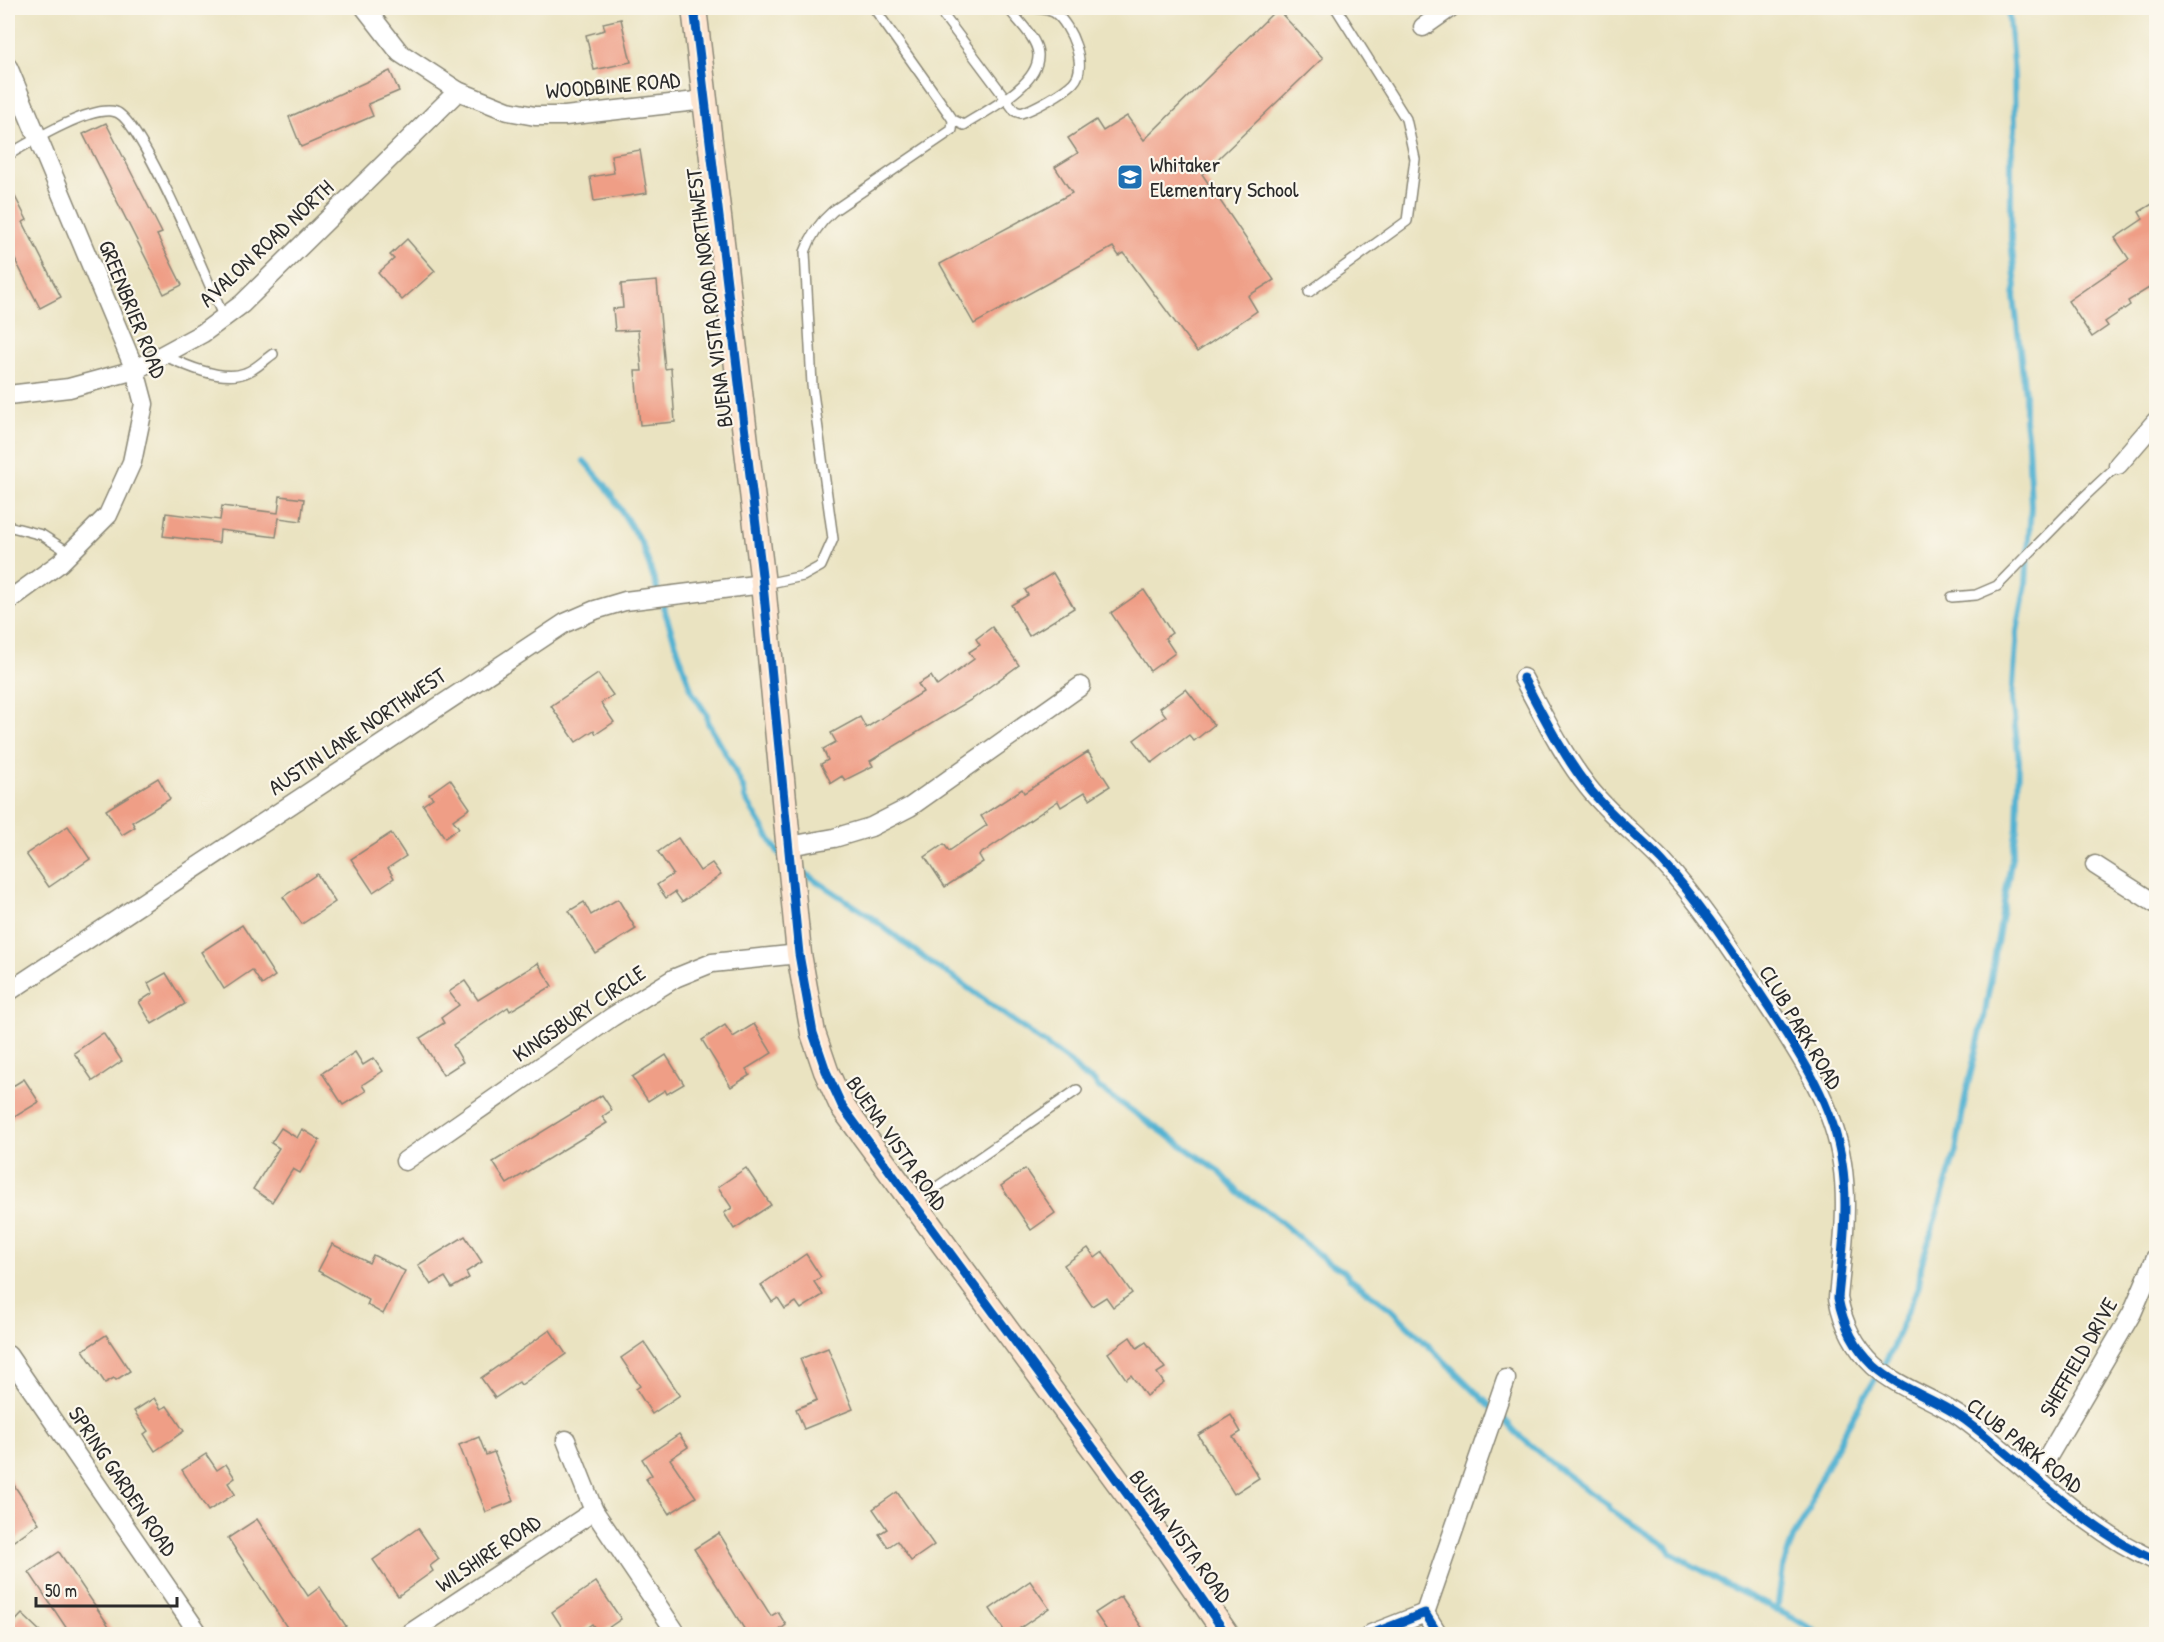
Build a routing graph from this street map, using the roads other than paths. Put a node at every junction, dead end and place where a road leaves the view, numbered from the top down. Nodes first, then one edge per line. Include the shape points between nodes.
1 (364, 8) edge
2 (694, 8) edge
3 (874, 8) edge
4 (938, 8) edge
5 (1008, 8) edge
6 (1037, 8) edge
7 (1336, 8) edge
8 (1450, 8) edge
9 (1423, 27) dead end
10 (8, 67) edge
11 (458, 91) junction
12 (1005, 98) junction
13 (705, 100) junction
14 (952, 120) junction
15 (37, 138) junction
16 (8, 156) edge
17 (1309, 292) dead end
18 (224, 318) junction
19 (273, 354) dead end
20 (163, 355) junction
21 (135, 370) junction
22 (8, 395) edge
23 (2157, 421) edge
24 (2118, 465) joint
25 (8, 526) edge
26 (70, 553) junction
27 (763, 584) junction
28 (1952, 597) dead end
29 (8, 601) edge
30 (1523, 678) dead end
31 (1081, 686) dead end
32 (789, 846) junction
33 (2095, 865) dead end
34 (2157, 904) edge
35 (799, 954) junction
36 (8, 992) edge
37 (1077, 1090) dead end
38 (405, 1161) dead end
39 (914, 1203) junction
40 (2157, 1257) edge
41 (8, 1355) edge
42 (1506, 1379) dead end
43 (566, 1440) dead end
44 (2035, 1479) junction
45 (594, 1511) junction
46 (2157, 1561) edge
47 (1425, 1613) junction
48 (199, 1635) edge
49 (409, 1635) edge
50 (677, 1635) edge
51 (1226, 1635) edge
52 (1371, 1635) edge
53 (1438, 1635) edge

1 - 11 street, WOODBINE ROAD via 400,53
2 - 13 street, BUENA VISTA ROAD NORTHWEST
3 - 14 lane
4 - 12 lane
5 - 12 lane via 1038,53 1035,70 1023,86
6 - 12 lane via 1055,13 1074,38 1080,69 1074,82 1031,110 1015,111
7 - 17 lane via 1406,119 1415,159 1407,220
8 - 9 street
10 - 15 street, GREENBRIER ROAD
11 - 13 street, WOODBINE ROAD via 508,111 535,116
11 - 18 street, AVALON ROAD NORTH
12 - 14 lane via 964,125
13 - 27 street, BUENA VISTA ROAD NORTHWEST
14 - 27 lane via 952,130 833,211 811,235 805,252 812,386 833,540 821,566 803,576
15 - 16 lane
15 - 18 lane via 97,112 119,112 132,125 151,158
15 - 21 street, GREENBRIER ROAD
18 - 20 street, AVALON ROAD NORTH
19 - 20 lane via 245,374 229,375 190,368
20 - 21 street, AVALON ROAD NORTH
21 - 22 street, AVALON ROAD NORTH via 69,388
21 - 26 street, GREENBRIER ROAD via 144,404 132,462 108,515
23 - 24 street
24 - 28 lane via 1997,586 1976,596
25 - 26 lane via 42,535
26 - 29 street, GREENBRIER ROAD
27 - 32 street, BUENA VISTA ROAD
27 - 36 street, AUSTIN LANE NORTHWEST via 625,601 565,623
30 - 44 street, CLUB PARK ROAD via 1588,786 1661,860 1725,941 1792,1041 1817,1087 1842,1160 1846,1194 1838,1298 1841,1315 1862,1353 1894,1381 1963,1418
31 - 32 street via 910,807 871,827
32 - 35 street, BUENA VISTA ROAD
33 - 34 street
35 - 38 street, KINGSBURY CIRCLE via 712,963 675,978 612,1017
35 - 39 street, BUENA VISTA ROAD via 813,1033 825,1071 842,1106
37 - 39 lane
39 - 51 street, BUENA VISTA ROAD
40 - 44 street, SHEFFIELD DRIVE via 2132,1313
41 - 48 street, SPRING GARDEN ROAD
42 - 47 street
43 - 45 street
44 - 46 street, CLUB PARK ROAD via 2109,1536
45 - 49 street, WILSHIRE ROAD
45 - 50 street
47 - 52 street
47 - 53 street

